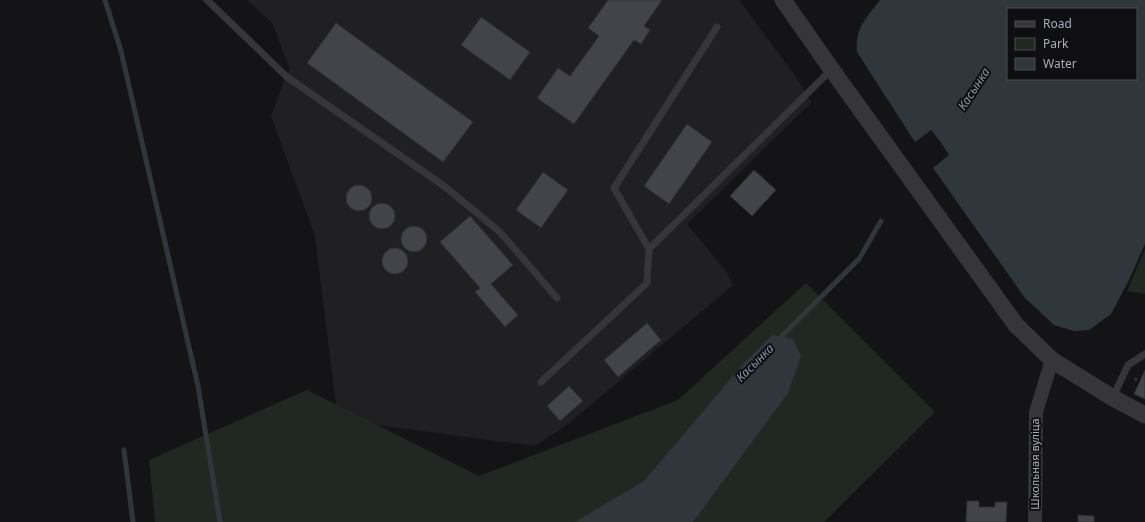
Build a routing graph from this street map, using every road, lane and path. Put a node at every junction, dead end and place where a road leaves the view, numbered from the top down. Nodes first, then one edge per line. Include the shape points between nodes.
1 (207, 0) edge
2 (783, 0) edge
3 (717, 27) dead end
4 (832, 70) junction
5 (649, 249) junction
6 (557, 298) dead end
7 (1145, 354) edge
8 (1052, 360) junction
9 (541, 382) dead end
10 (1113, 398) junction
11 (1145, 415) edge
12 (1035, 522) edge

1 - 6 lane via 287,77 444,186 500,232
2 - 4 street
3 - 5 lane via 614,188
4 - 5 lane
4 - 8 street via 1016,325
5 - 9 lane via 647,283
7 - 10 lane via 1128,365
8 - 10 street
8 - 12 street, Школьная вуліца via 1036,412
10 - 11 street

